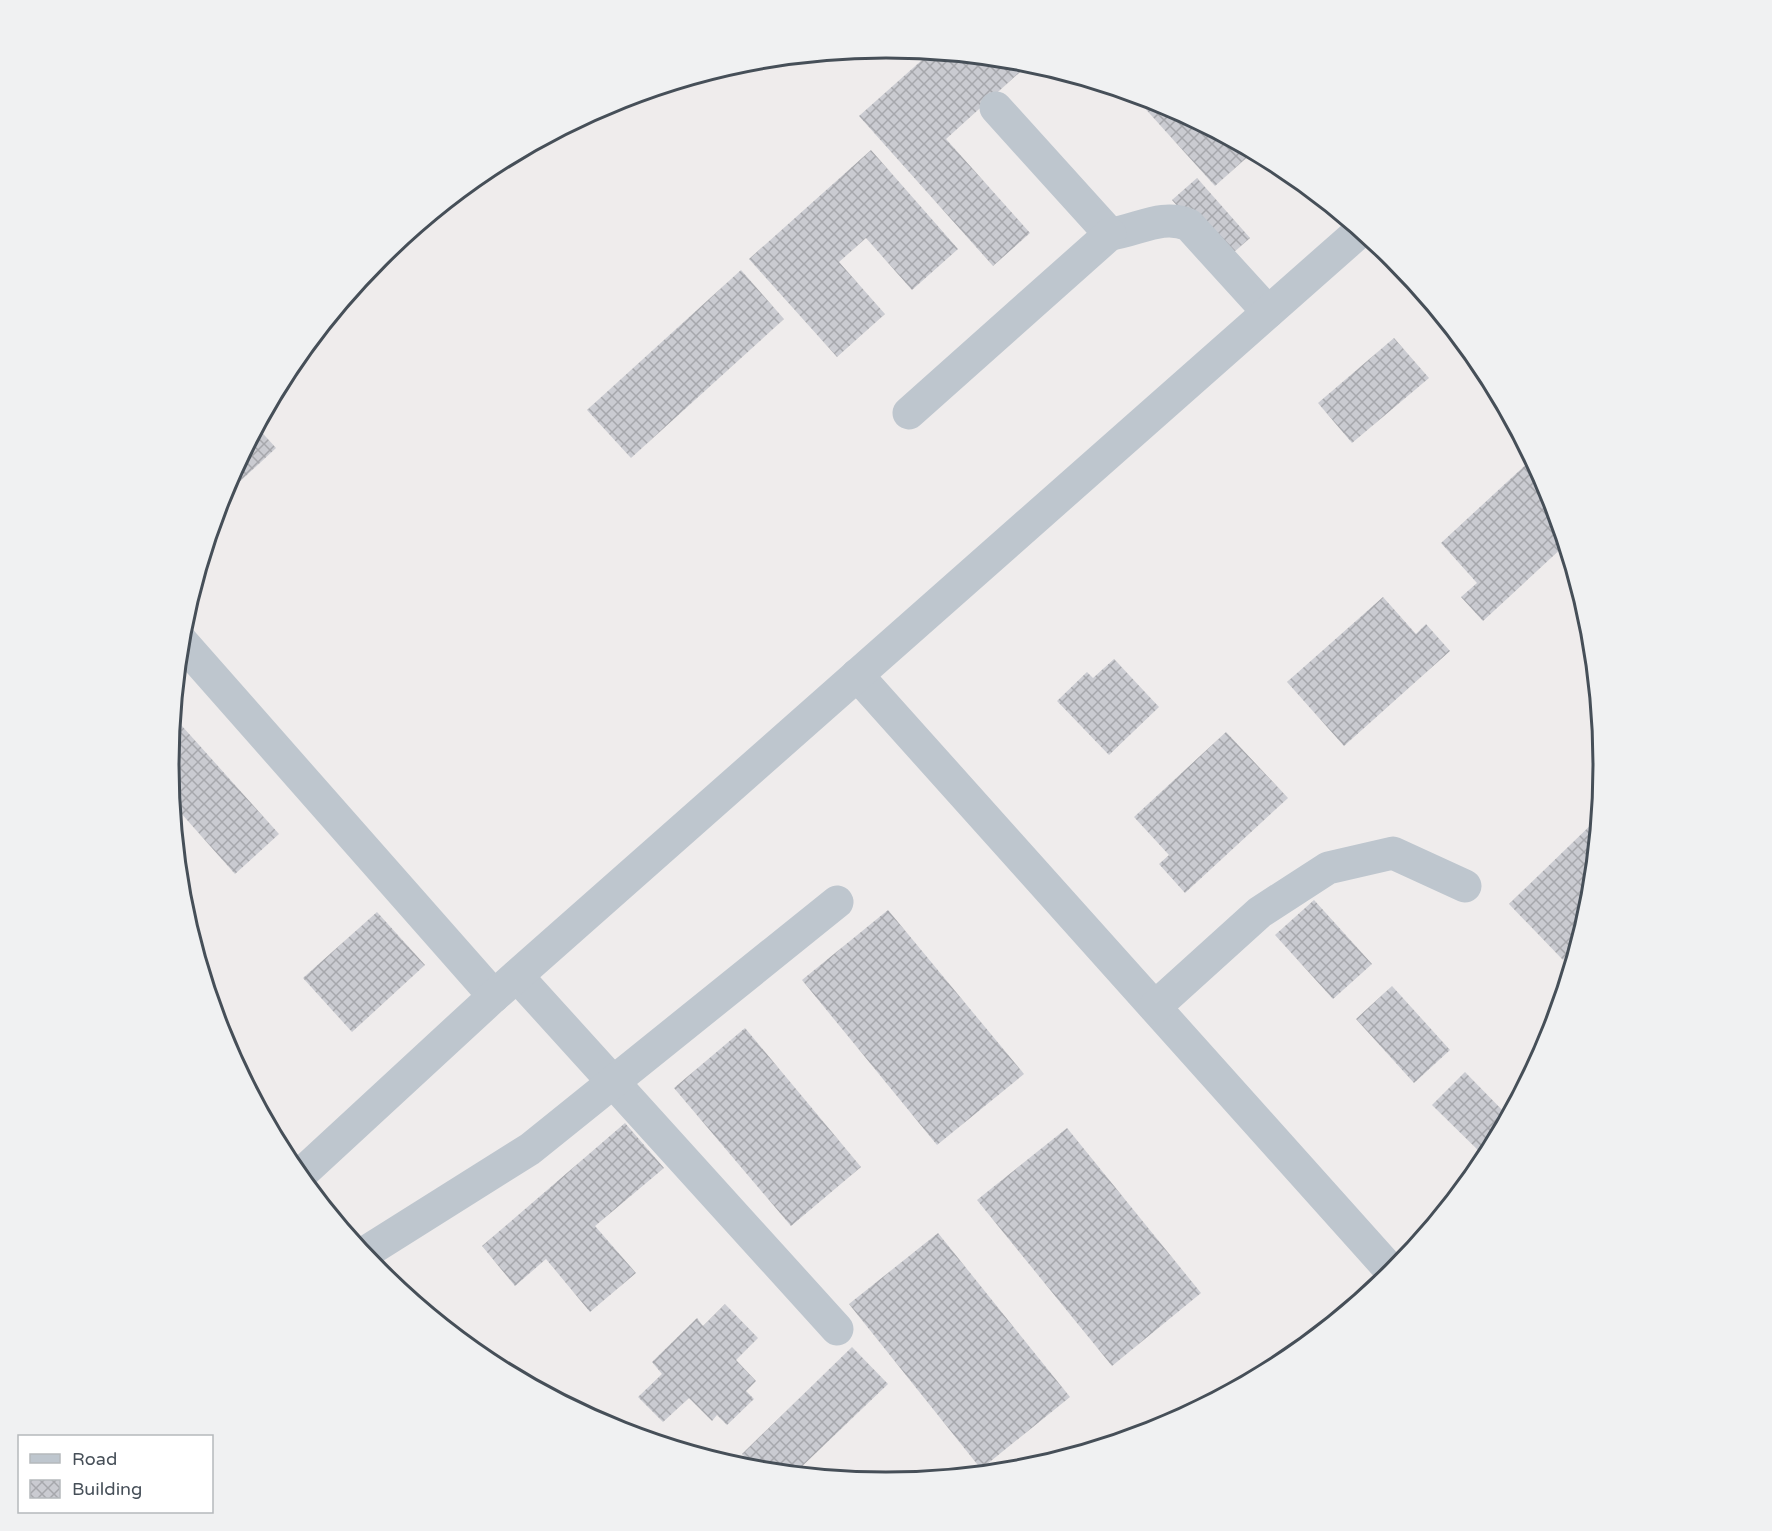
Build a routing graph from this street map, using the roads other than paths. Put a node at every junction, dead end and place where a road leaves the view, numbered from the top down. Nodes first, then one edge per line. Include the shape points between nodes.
1 (996, 108) dead end
2 (1110, 234) junction
3 (1354, 236) edge
4 (1268, 312) junction
5 (909, 413) dead end
6 (189, 649) edge
7 (857, 675) junction
8 (1465, 886) dead end
9 (837, 902) dead end
10 (506, 986) junction
11 (1155, 1007) junction
12 (614, 1081) junction
13 (306, 1169) edge
14 (371, 1249) edge
15 (1386, 1265) edge
16 (837, 1329) dead end

1 - 2 street
2 - 4 street via 1166,219 1179,220 1189,225
2 - 5 street
3 - 4 street
4 - 7 street
6 - 10 street
7 - 10 street
7 - 11 street
8 - 11 street via 1393,853 1328,868 1260,912
9 - 12 street
10 - 12 street
10 - 13 street
11 - 15 street
12 - 14 street via 530,1149
12 - 16 street

